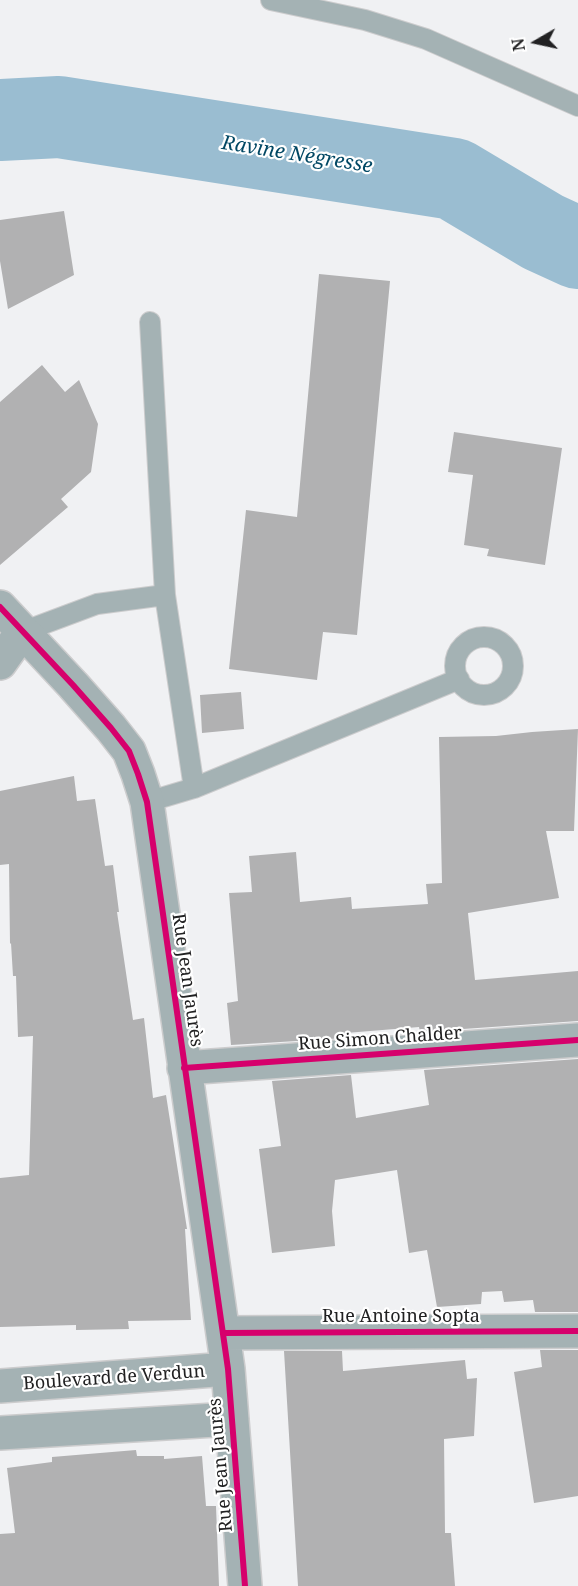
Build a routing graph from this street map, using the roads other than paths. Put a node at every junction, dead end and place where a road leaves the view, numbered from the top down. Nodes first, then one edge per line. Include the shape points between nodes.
1 (271, 0) edge
2 (578, 106) edge
3 (150, 321) dead end
4 (165, 595) junction
5 (0, 607) edge
6 (22, 632) junction
7 (0, 663) edge
8 (459, 679) dead end
9 (194, 788) junction
10 (147, 802) junction
11 (578, 1040) edge
12 (184, 1068) junction
13 (578, 1331) edge
14 (223, 1333) junction
15 (228, 1369) junction
16 (0, 1386) edge
17 (232, 1419) junction
18 (0, 1433) edge
19 (245, 1586) edge

1 - 2 lane via 365,20 426,39
3 - 4 lane
4 - 6 lane via 97,604
4 - 9 lane
5 - 6 street, Rue Jean Jaurès
6 - 7 street
6 - 10 street, Rue Jean Jaurès via 129,751
8 - 9 lane
9 - 10 lane
10 - 12 street, Rue Jean Jaurès
11 - 12 street, Rue Simon Chalder
12 - 14 street, Rue Jean Jaurès
13 - 14 street, Rue Antoine Sopta
14 - 15 street, Rue Jean Jaurès
15 - 16 street, Boulevard de Verdun
15 - 17 street, Rue Jean Jaurès
17 - 18 street
17 - 19 street, Rue Jean Jaurès

